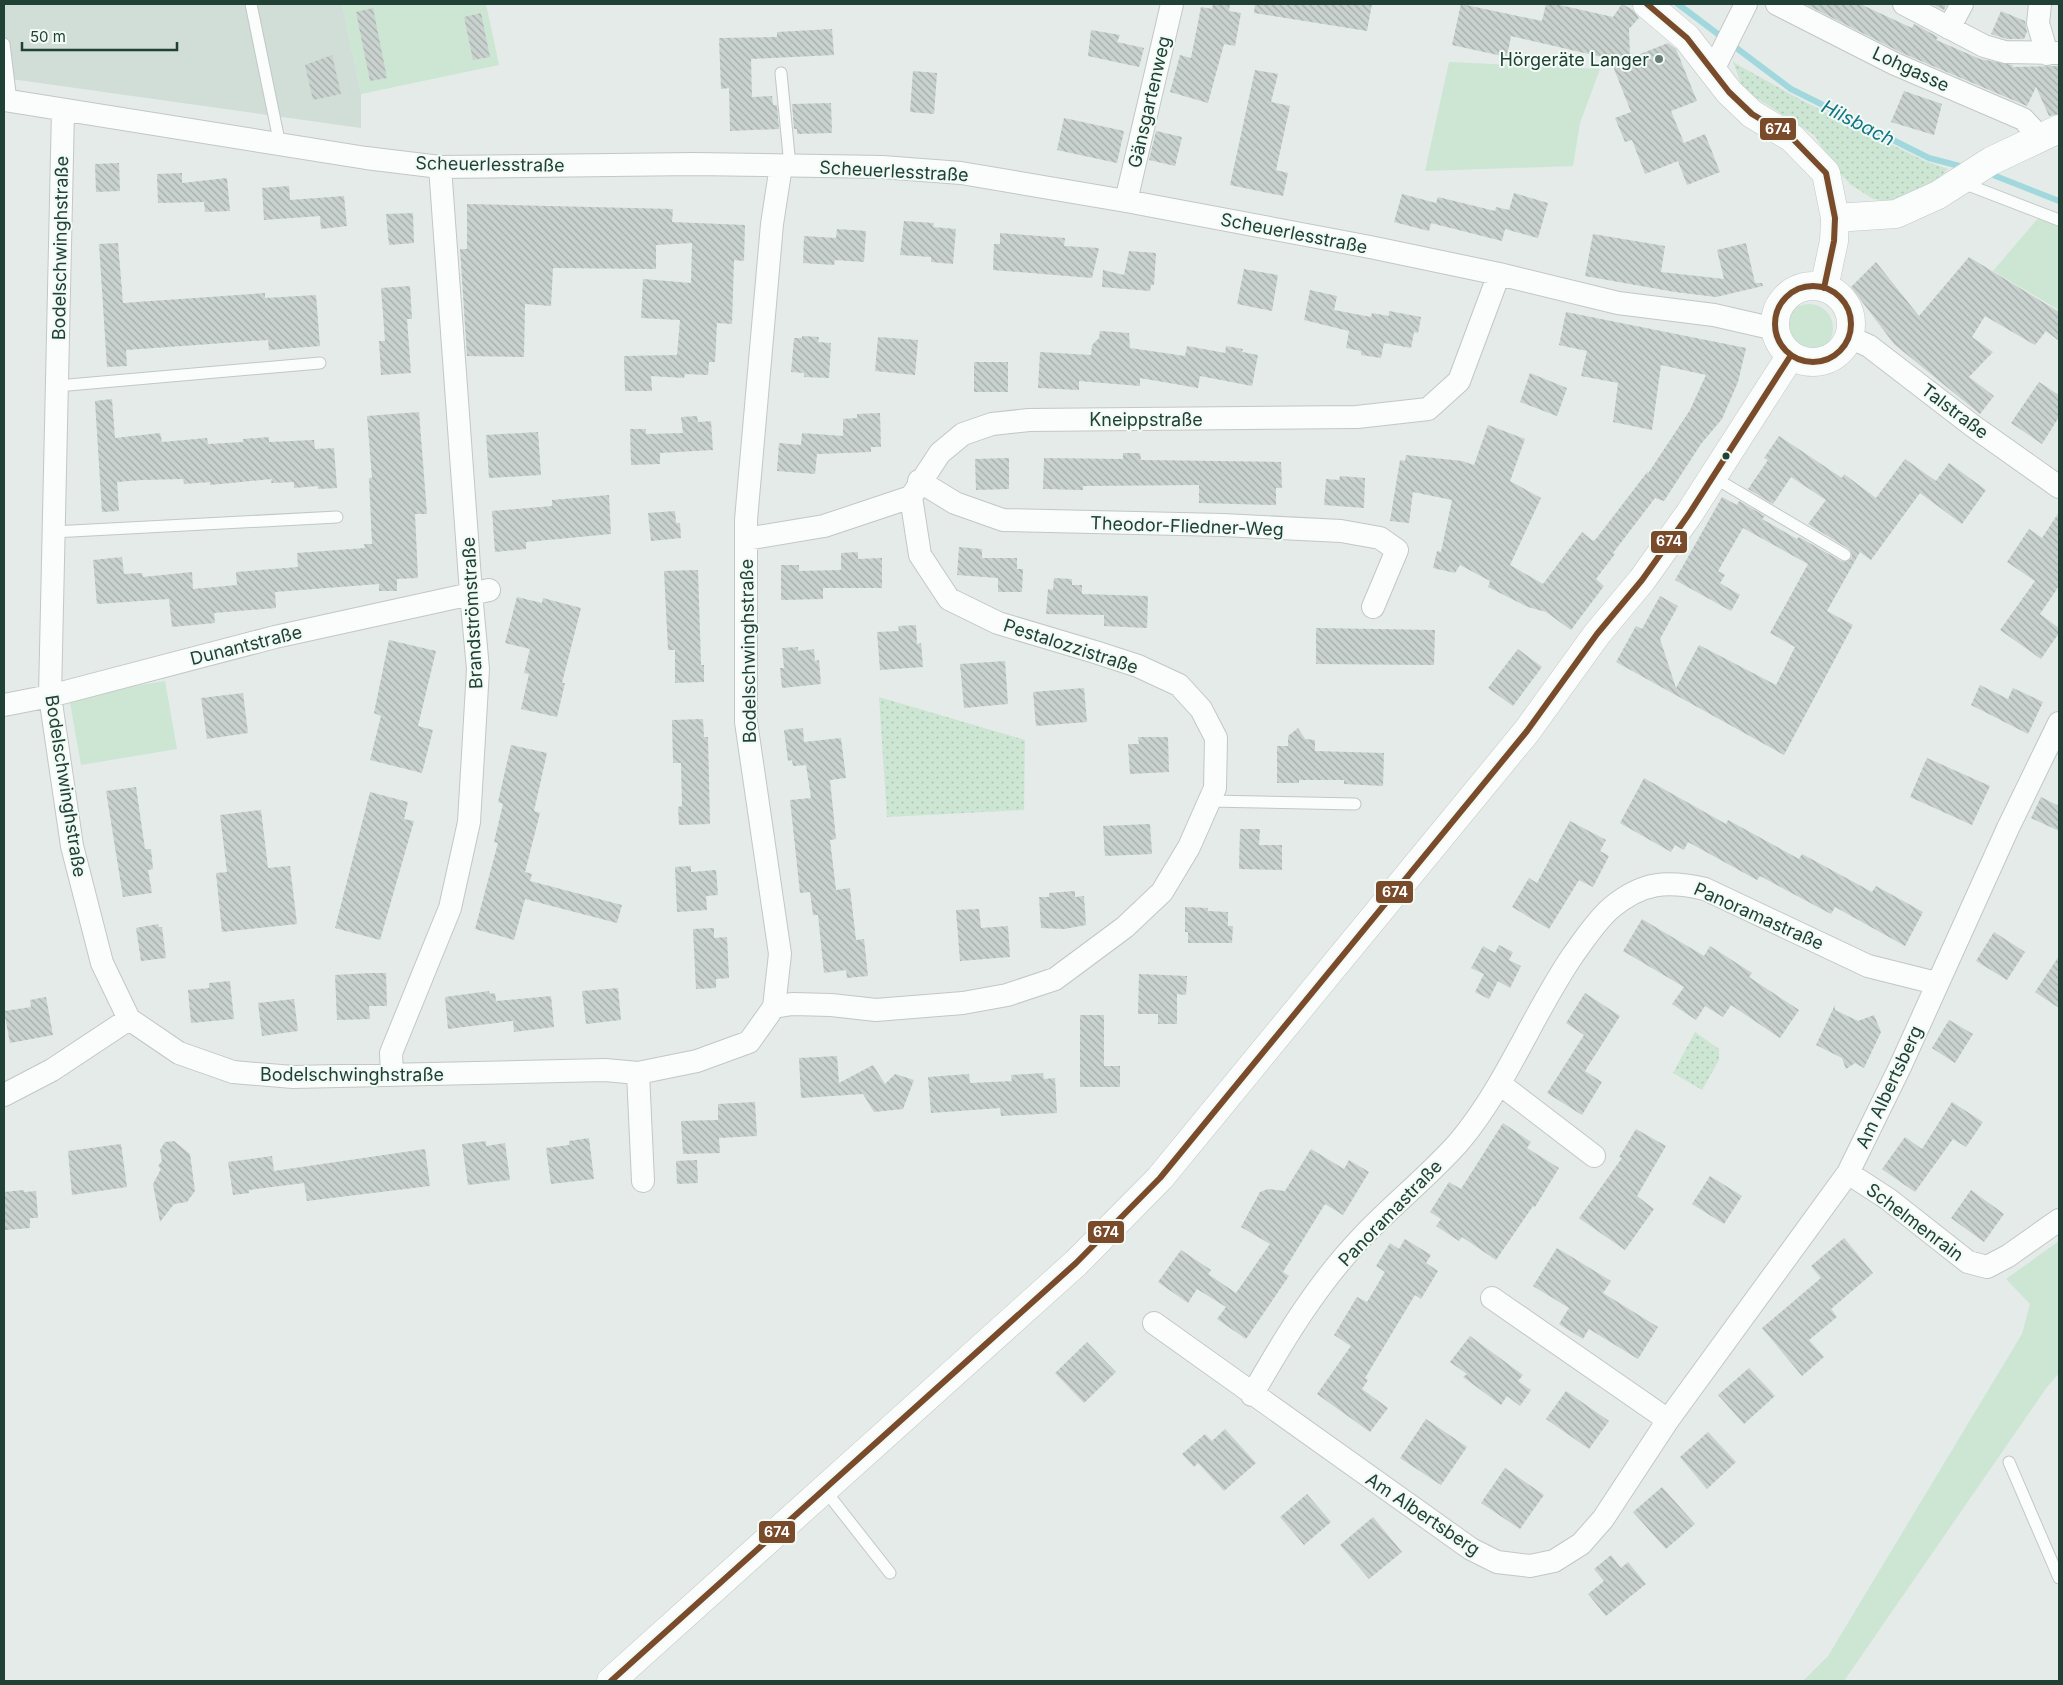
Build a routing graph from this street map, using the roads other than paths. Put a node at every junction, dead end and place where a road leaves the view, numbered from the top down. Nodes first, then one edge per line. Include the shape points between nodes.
1 (251, 4) edge
2 (1172, 4) edge
3 (1647, 4) edge
4 (1746, 4) edge
5 (1777, 4) edge
6 (1904, 4) edge
7 (1962, 4) edge
8 (2040, 4) edge
9 (1949, 28) junction
10 (4, 44) edge
11 (2056, 55) edge
12 (1718, 59) junction
13 (781, 72) dead end
14 (8, 101) edge
15 (63, 110) junction
16 (2050, 134) edge
17 (280, 145) junction
18 (786, 166) junction
19 (440, 167) junction
20 (1959, 180) junction
21 (1126, 201) junction
22 (1835, 218) junction
23 (2059, 220) edge
24 (1499, 274) junction
25 (1824, 288) junction
26 (1775, 329) junction
27 (1849, 337) junction
28 (1791, 355) junction
29 (320, 363) dead end
30 (57, 386) junction
31 (1712, 476) junction
32 (2059, 487) edge
33 (915, 489) junction
34 (337, 517) dead end
35 (53, 532) junction
36 (746, 539) junction
37 (1845, 555) dead end
38 (480, 592) junction
39 (1372, 607) dead end
40 (50, 696) junction
41 (4, 705) edge
42 (2059, 725) edge
43 (1209, 800) junction
44 (1355, 804) dead end
45 (1936, 984) junction
46 (774, 1006) junction
47 (129, 1020) junction
48 (638, 1073) junction
49 (392, 1075) junction
50 (1500, 1084) junction
51 (4, 1095) edge
52 (1594, 1156) dead end
53 (1848, 1173) junction
54 (643, 1181) dead end
55 (2059, 1220) edge
56 (1492, 1298) dead end
57 (1154, 1323) dead end
58 (1252, 1395) junction
59 (1668, 1420) junction
60 (2009, 1462) dead end
61 (824, 1490) junction
62 (890, 1573) dead end
63 (2059, 1578) edge
64 (611, 1681) edge

1 - 17 lane
2 - 21 street, Gänsgartenweg
3 - 12 street
4 - 12 street
5 - 16 street, Lohgasse via 1895,64 2023,119
6 - 9 street
7 - 9 street
8 - 11 street via 2038,23
9 - 11 street via 1984,46 2005,52
10 - 14 lane
12 - 22 street via 1729,92 1752,114 1792,138 1826,173
13 - 18 lane
14 - 15 street, Scheuerlesstraße
15 - 17 street, Scheuerlesstraße
15 - 30 street, Bodelschwinghstraße
16 - 20 street
17 - 19 street, Scheuerlesstraße
18 - 19 street, Scheuerlesstraße
18 - 21 street, Scheuerlesstraße via 882,167 962,173
18 - 36 street, Bodelschwinghstraße via 772,224
19 - 38 street, Brandströmstraße
20 - 22 street via 1938,196 1896,214
20 - 23 lane
21 - 24 street, Scheuerlesstraße
22 - 25 street
24 - 26 street, Scheuerlesstraße via 1618,303 1714,315
24 - 33 street, Kneippstraße via 1459,381 1428,409 1357,417 1029,420 992,424 963,434 940,453
25 - 26 street via 1799,289 1788,296 1777,315
25 - 27 street via 1834,293 1848,310
26 - 28 street via 1782,346
27 - 28 street via 1837,354 1818,362 1802,361
27 - 32 street, Talstraße via 1869,346
28 - 31 street
29 - 30 lane
30 - 35 street, Bodelschwinghstraße
31 - 37 lane
31 - 61 street via 1647,573 1527,730 1160,1178 1076,1263
33 - 36 street via 824,526
33 - 39 street, Theodor-Fliedner-Weg via 1003,520 1223,525 1341,531 1380,538 1397,550
33 - 43 street, Pestalozzistraße via 920,555 949,599 998,624 1104,655 1179,685 1201,709 1216,738 1215,788
34 - 35 lane
35 - 40 street, Bodelschwinghstraße
36 - 46 street, Bodelschwinghstraße via 746,722 780,954
38 - 40 street, Dunantstraße via 275,637
38 - 49 street, Brandströmstraße via 470,822 450,908 391,1053
40 - 41 street, Dunantstraße
40 - 47 street, Bodelschwinghstraße via 72,846 102,963
42 - 45 street, Am Albertsberg
43 - 44 lane
43 - 46 street, Pestalozzistraße via 1189,847 1162,892 1125,927 1056,979 1006,995 964,1003 876,1010 821,1005
45 - 50 street, Panoramastraße via 1868,966 1705,889 1680,884 1652,885 1631,894 1609,910 1585,938 1560,973
45 - 53 street, Am Albertsberg
46 - 48 street, Bodelschwinghstraße via 749,1042 697,1061
47 - 49 street, Bodelschwinghstraße via 180,1053 233,1072 293,1077
47 - 51 street via 52,1070
48 - 49 street, Bodelschwinghstraße via 605,1070
48 - 54 street
50 - 52 street
50 - 58 street, Panoramastraße via 1459,1142 1361,1238 1306,1306
53 - 55 street, Schelmenrain via 1888,1199 1968,1262 1987,1267
53 - 59 street, Am Albertsberg
56 - 59 street
57 - 58 street, Am Albertsberg
58 - 59 street, Am Albertsberg via 1471,1549 1497,1562 1530,1566 1554,1561 1581,1544 1603,1519
60 - 63 lane
61 - 62 lane
61 - 64 street

